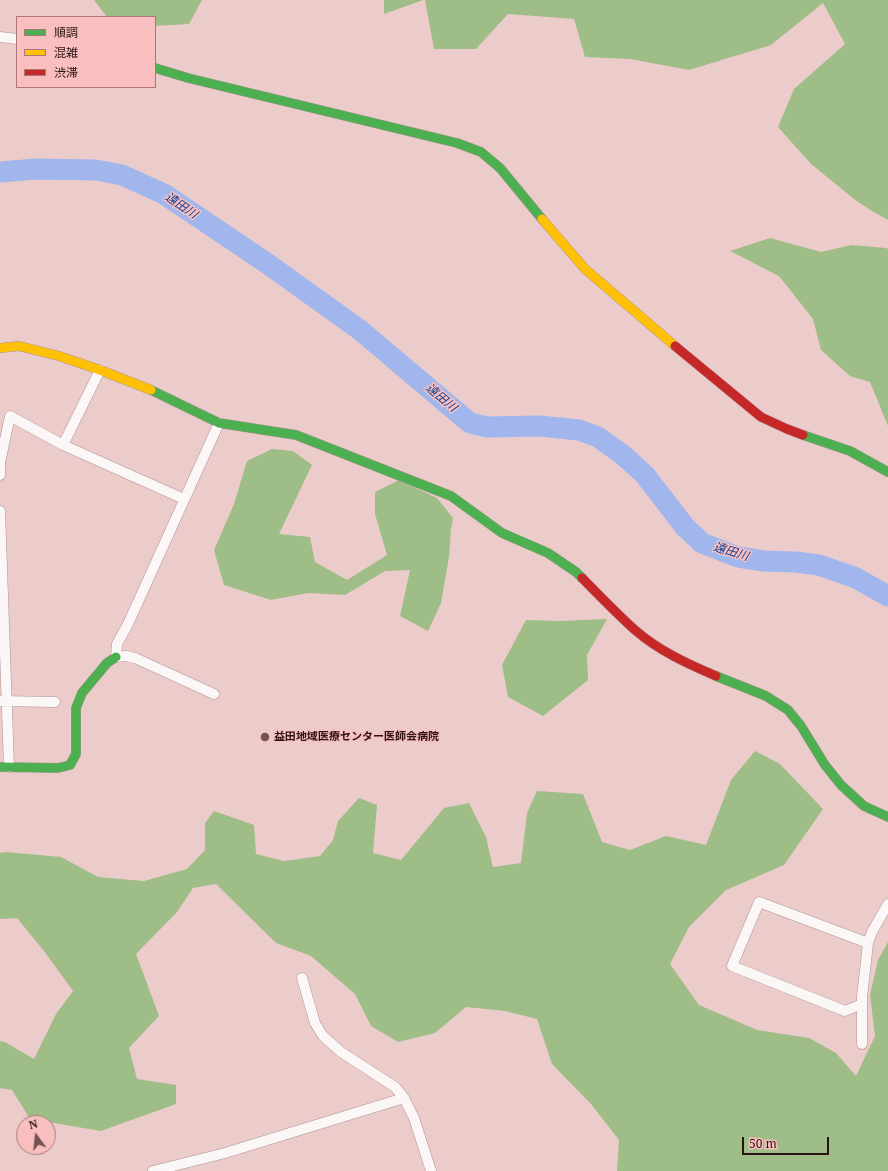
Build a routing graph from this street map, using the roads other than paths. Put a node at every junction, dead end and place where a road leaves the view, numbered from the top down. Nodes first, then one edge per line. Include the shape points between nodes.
1 (0, 37) edge
2 (16, 40) edge
3 (156, 68) edge
4 (0, 348) edge
5 (100, 370) junction
6 (219, 423) junction
7 (63, 444) junction
8 (888, 472) edge
9 (0, 475) edge
10 (184, 499) junction
11 (0, 511) edge
12 (1, 562) edge
13 (2, 621) edge
14 (116, 657) junction
15 (214, 694) dead end
16 (3, 701) edge
17 (55, 702) dead end
18 (5, 767) edge
19 (888, 817) edge
20 (888, 904) edge
21 (868, 943) junction
22 (302, 978) dead end
23 (862, 1004) junction
24 (862, 1044) dead end
25 (404, 1098) junction
26 (153, 1171) edge
27 (431, 1171) edge

1 - 2 street
3 - 8 street via 457,143 480,152 500,168 585,269 761,417 850,451
4 - 5 street via 19,346
5 - 6 street via 148,389
5 - 7 street
6 - 10 street
6 - 19 street via 296,435 414,480 451,496 502,533 548,552 576,572 636,631 659,648 685,663 766,696 788,710 841,785 864,806
7 - 9 street via 10,416 0,463
7 - 10 street
10 - 14 street via 117,644
11 - 12 street
12 - 13 street
13 - 16 street
14 - 15 street via 135,658
14 - 18 street via 107,663 82,692 76,708 76,754 70,765 58,768
16 - 17 street
16 - 18 street
20 - 21 street
21 - 23 street
21 - 23 street via 759,902 732,966 845,1011
22 - 25 street via 315,1023 323,1036 341,1052 396,1087
23 - 24 street
25 - 26 street via 226,1153
25 - 27 street via 414,1118

